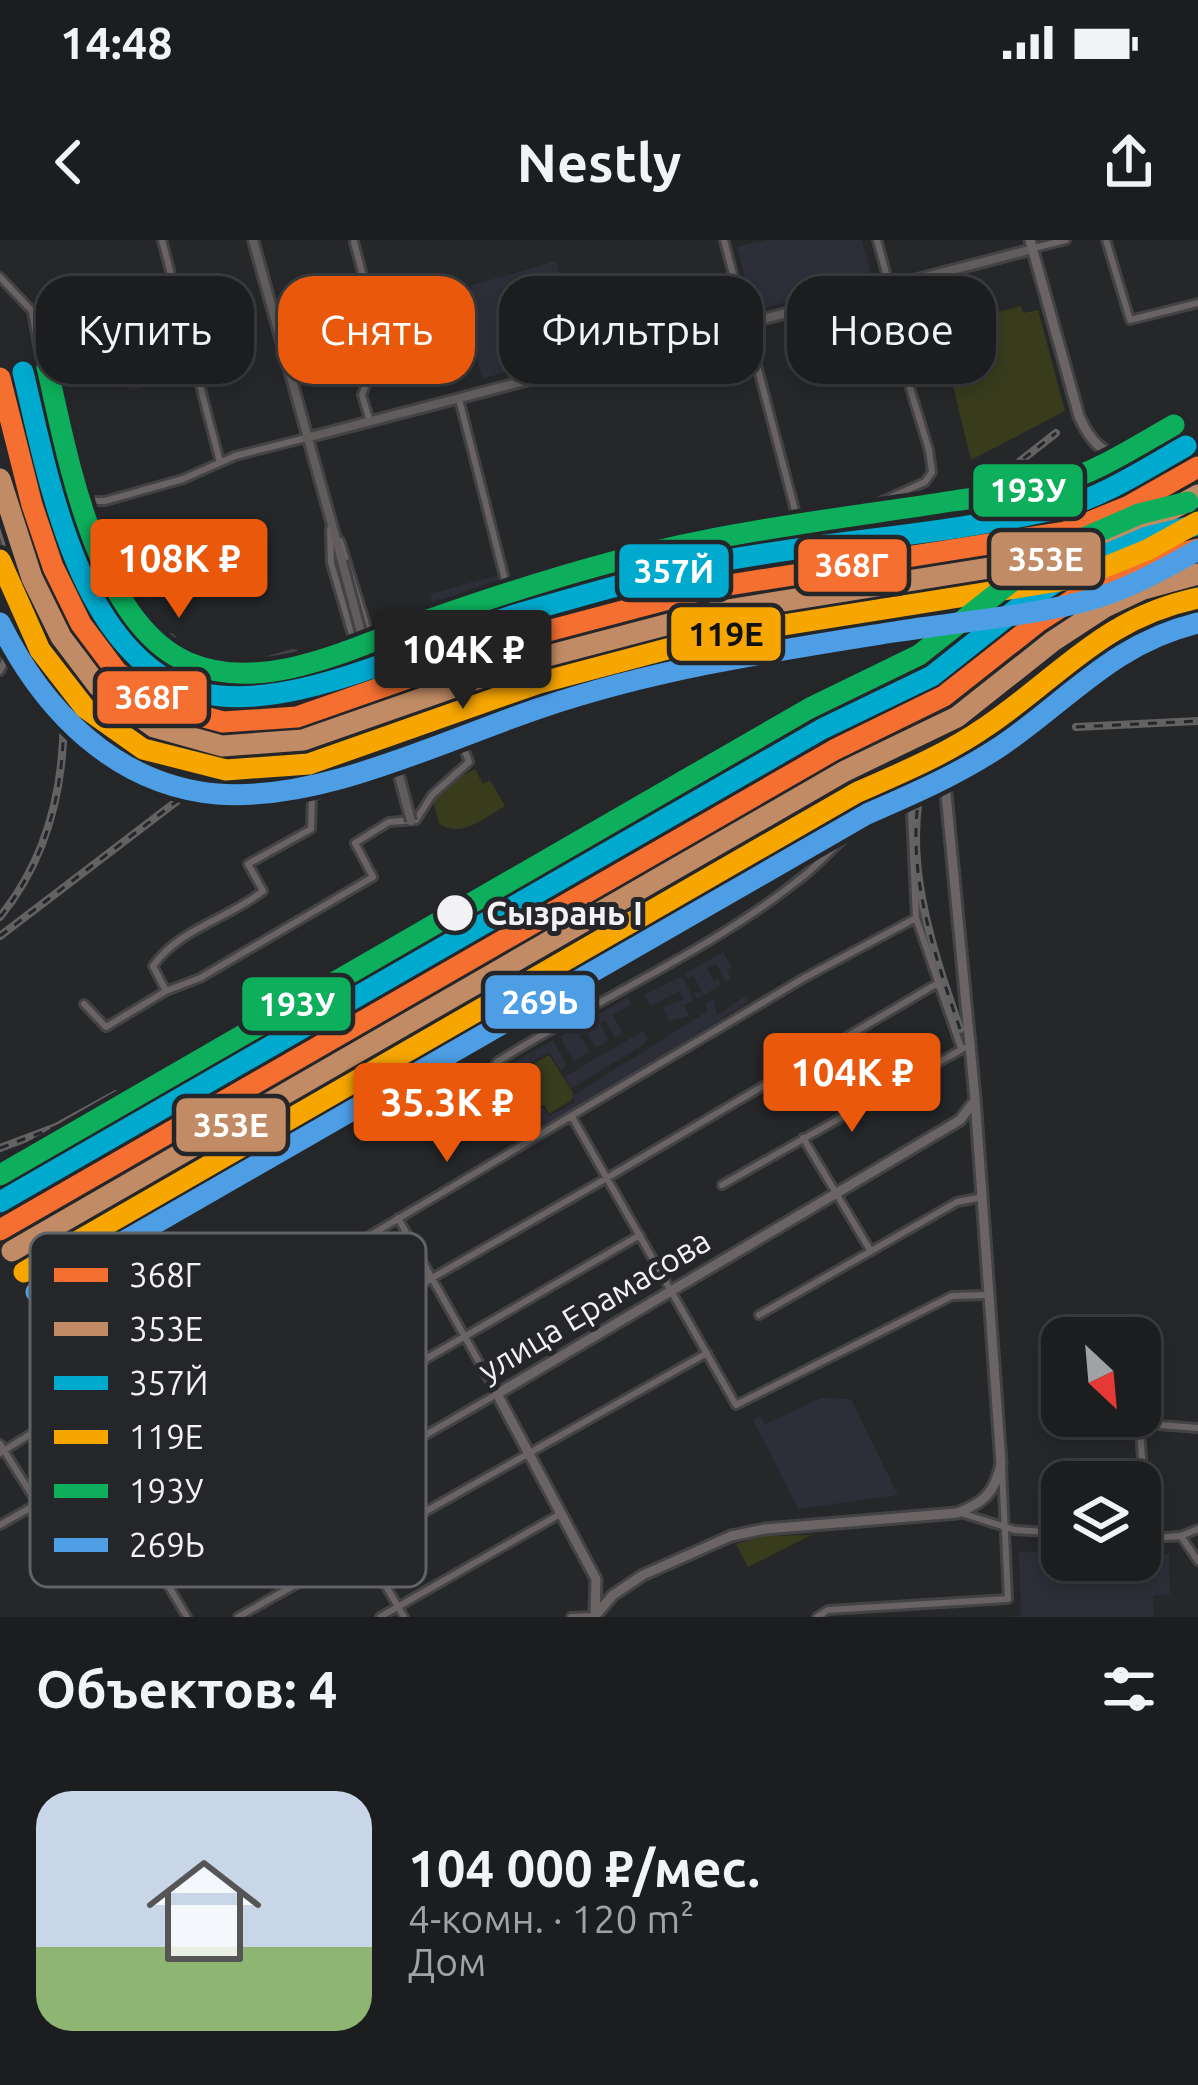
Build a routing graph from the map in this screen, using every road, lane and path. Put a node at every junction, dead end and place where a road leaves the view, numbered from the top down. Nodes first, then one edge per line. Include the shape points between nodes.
1 (162, 240) edge
2 (253, 240) edge
3 (724, 240) edge
4 (877, 240) edge
5 (1066, 240) edge
6 (1106, 240) edge
7 (354, 242) edge
8 (1031, 244) edge
9 (363, 276) edge
10 (734, 276) edge
11 (882, 276) edge
12 (919, 276) edge
13 (0, 278) edge
14 (1198, 303) edge
15 (366, 384) edge
16 (515, 384) edge
17 (763, 384) edge
18 (911, 384) edge
19 (459, 399) junction
20 (370, 422) junction
21 (306, 438) junction
22 (220, 462) junction
23 (1180, 471) dead end
24 (77, 501) junction
25 (330, 521) junction
26 (0, 527) edge
27 (802, 537) junction
28 (1198, 594) edge
29 (518, 627) junction
30 (372, 640) junction
31 (356, 649) junction
32 (314, 665) junction
33 (0, 670) edge
34 (577, 678) dead end
35 (412, 757) dead end
36 (408, 822) junction
37 (916, 917) junction
38 (938, 983) junction
39 (166, 991) junction
40 (84, 1004) dead end
41 (966, 1048) junction
42 (975, 1098) junction
43 (572, 1117) junction
44 (960, 1120) junction
45 (978, 1132) junction
46 (803, 1138) junction
47 (529, 1141) junction
48 (607, 1178) junction
49 (722, 1185) dead end
50 (836, 1194) junction
51 (983, 1197) junction
52 (398, 1218) junction
53 (372, 1233) edge
54 (406, 1233) edge
55 (640, 1235) junction
56 (870, 1250) junction
57 (426, 1270) edge
58 (430, 1278) junction
59 (426, 1280) edge
60 (672, 1292) junction
61 (990, 1295) junction
62 (759, 1315) dead end
63 (464, 1338) junction
64 (707, 1353) junction
65 (426, 1360) edge
66 (497, 1394) junction
67 (1198, 1428) edge
68 (30, 1433) edge
69 (426, 1435) edge
70 (2, 1449) edge
71 (530, 1454) junction
72 (1142, 1461) edge
73 (1001, 1464) junction
74 (30, 1492) edge
75 (30, 1507) edge
76 (426, 1512) edge
77 (957, 1513) junction
78 (562, 1514) junction
79 (0, 1525) edge
80 (1006, 1528) junction
81 (1198, 1529) edge
82 (1041, 1531) edge
83 (1181, 1536) junction
84 (1161, 1537) edge
85 (1198, 1561) edge
86 (596, 1580) junction
87 (625, 1586) junction
88 (170, 1587) edge
89 (291, 1587) edge
90 (387, 1587) edge
91 (398, 1607) junction
92 (857, 1613) edge
93 (594, 1616) edge
94 (187, 1617) edge
95 (238, 1617) edge
96 (380, 1617) edge
97 (404, 1617) edge
98 (571, 1617) edge
99 (817, 1617) edge

1 - 22 street
2 - 21 main road
3 - 10 street
4 - 11 street
5 - 8 street
6 - 14 street via 1130,320
7 - 9 street
8 - 12 main road
8 - 23 main road via 1091,440 1118,456
13 - 24 street via 32,311 51,419
15 - 20 street
16 - 19 main road
17 - 27 street
18 - 27 street via 932,468 925,482
19 - 20 main road
19 - 29 street
20 - 21 main road
21 - 22 street
21 - 25 main road
22 - 24 street via 105,501
24 - 32 street via 95,613 121,647 170,639 193,684 292,656
25 - 30 street
25 - 31 street via 332,563
25 - 36 main road, bridge
26 - 33 street via 22,610
27 - 29 street via 738,571
28 - 41 main road via 1108,667 960,728 946,745
29 - 30 street via 379,666
30 - 31 street
31 - 32 street
31 - 32 street via 346,677 313,692 305,668
34 - 36 street via 466,736 469,762
35 - 39 street via 349,772 312,798 310,829 248,864 263,891 187,935 153,966
36 - 39 street via 389,823 355,843 373,877
37 - 38 street
37 - 43 street
37 - 47 street via 911,812 908,802 895,800 764,906 497,1062 492,1073
38 - 41 street
38 - 48 street
39 - 40 street via 106,1027
41 - 42 main road
41 - 46 street
42 - 44 main road, улица Ерамасова
42 - 45 main road
43 - 47 street
43 - 48 street
44 - 45 main road
44 - 50 main road, улица Ерамасова
45 - 51 main road
46 - 49 street
46 - 50 street
47 - 52 street
48 - 55 street
48 - 58 street
50 - 56 street
50 - 60 main road, улица Ерамасова
51 - 56 street via 957,1202
51 - 61 main road
52 - 53 street
52 - 54 street
55 - 60 street
55 - 63 street
56 - 62 street
57 - 58 street
58 - 59 street
58 - 63 street
60 - 64 street
60 - 66 main road, улица Ерамасова
61 - 64 street via 952,1296 736,1405
61 - 73 main road
63 - 65 street
63 - 66 street
64 - 71 street
66 - 69 street, улица Ерамасова
66 - 71 main road
67 - 72 street via 1146,1424
68 - 70 street
70 - 74 street
71 - 76 street
71 - 78 main road
73 - 77 main road via 987,1498
73 - 80 street
75 - 79 street
77 - 80 street
77 - 87 main road via 750,1531
78 - 86 main road
78 - 91 street
80 - 82 street
80 - 92 street via 1008,1599
81 - 83 street
83 - 84 street
83 - 85 street
86 - 87 main road
86 - 93 main road
87 - 93 main road
88 - 94 street
89 - 95 street
90 - 91 street
91 - 96 street
91 - 97 street
92 - 99 street
93 - 98 street

